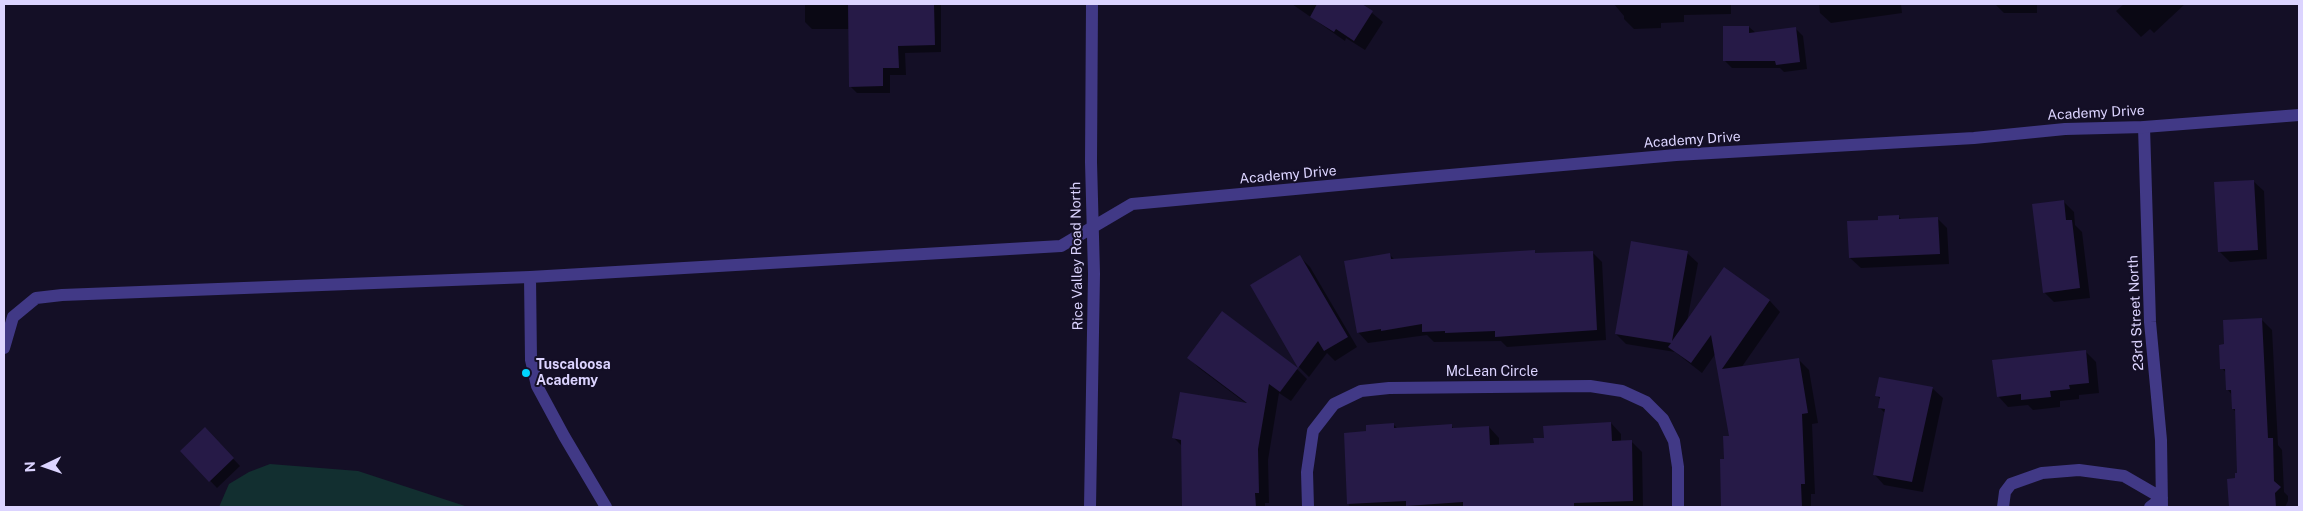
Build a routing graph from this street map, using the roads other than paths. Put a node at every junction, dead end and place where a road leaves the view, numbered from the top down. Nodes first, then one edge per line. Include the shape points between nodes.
1 (1092, 4) edge
2 (2299, 115) edge
3 (2144, 126) junction
4 (1093, 227) junction
5 (530, 277) junction
6 (4, 348) edge
7 (2162, 502) edge
8 (606, 507) edge
9 (1090, 507) edge
10 (1308, 507) edge
11 (1678, 507) edge
12 (2003, 507) edge
13 (2150, 507) edge

1 - 4 street, Rice Valley Road North
2 - 3 street, Academy Drive
3 - 4 street, Academy Drive via 1676,155 1132,204
3 - 7 street, 23rd Street North via 2150,322 2161,440
4 - 5 street, Academy Drive via 1061,246
4 - 9 street, Rice Valley Road North
5 - 6 street, Academy Drive via 36,298 12,317
5 - 8 street via 531,360 538,386
7 - 12 street via 2124,476 2070,471 2042,473 2011,484 2005,492
7 - 13 street
10 - 11 street, McLean Circle via 1307,472 1313,431 1334,404 1361,391 1590,386 1622,391 1646,402 1663,419 1674,441

